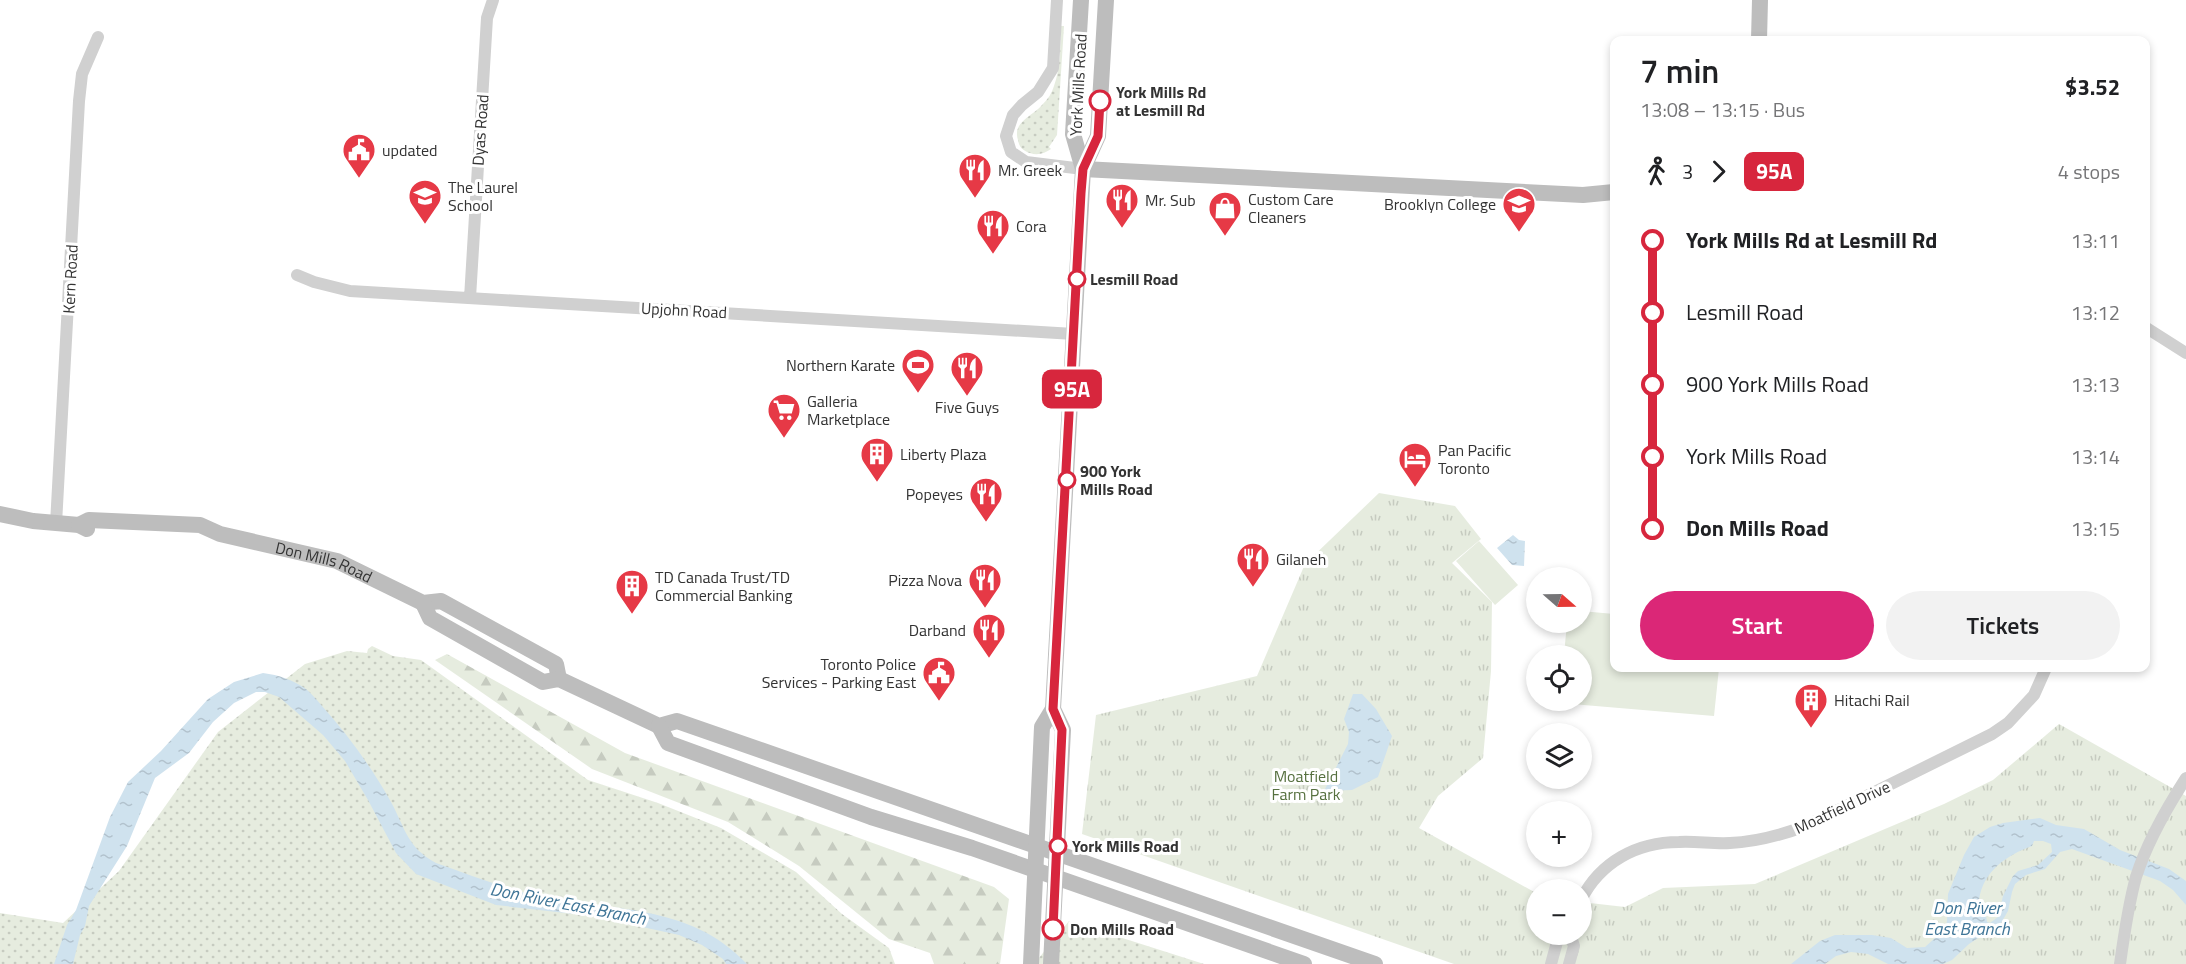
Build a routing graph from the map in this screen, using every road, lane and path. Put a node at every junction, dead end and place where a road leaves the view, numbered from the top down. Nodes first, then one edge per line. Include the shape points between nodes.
1 (493, 0) edge
2 (1057, 0) edge
3 (1082, 0) edge
4 (1106, 0) edge
5 (1760, 0) edge
6 (1759, 36) edge
7 (98, 38) dead end
8 (1083, 169) junction
9 (1610, 192) edge
10 (297, 275) dead end
11 (470, 298) junction
12 (2150, 330) edge
13 (1074, 334) junction
14 (2186, 353) edge
15 (4, 517) edge
16 (56, 524) junction
17 (2044, 672) edge
18 (1053, 709) junction
19 (659, 726) junction
20 (737, 742) junction
21 (729, 765) junction
22 (2186, 778) edge
23 (855, 784) junction
24 (844, 806) junction
25 (1036, 847) junction
26 (1057, 855) junction
27 (1035, 871) junction
28 (1056, 878) junction
29 (1592, 881) edge
30 (1556, 945) edge
31 (1574, 945) edge
32 (1031, 964) edge
33 (1051, 964) edge
34 (1304, 964) edge
35 (1375, 964) edge
36 (1551, 964) edge
37 (1569, 964) edge
38 (2120, 964) edge

1 - 11 street, Dyas Road via 487,18
2 - 8 street, York Mills Road via 1053,68 1038,92 1013,115 1006,136 1011,152 1026,162
3 - 8 main road, York Mills Road via 1073,134
4 - 8 main road, York Mills Road via 1098,136
5 - 6 main road
7 - 16 street, Kern Road via 82,74 79,101
8 - 9 main road via 1584,195
8 - 13 main road, York Mills Road
10 - 11 street, Upjohn Road via 350,291
11 - 13 street, Upjohn Road
12 - 14 street
13 - 18 main road, York Mills Road
15 - 16 main road, Don Mills Road
16 - 19 main road, Don Mills Road via 79,525 89,520 200,525 220,534 337,561 423,603 430,618 543,682 559,679
17 - 29 street, Moatfield Drive via 2034,695 2008,723 1806,826 1754,841 1653,844 1632,851
18 - 25 main road, York Mills Road via 1042,726
18 - 26 main road, York Mills Road via 1062,730
19 - 20 main road, Don Mills Road via 677,721
19 - 21 main road, Don Mills Road via 668,743
20 - 21 main road
20 - 23 main road, Don Mills Road
21 - 24 main road, Don Mills Road
22 - 38 street via 2144,856 2128,908
23 - 24 main road
23 - 25 main road, Don Mills Road
24 - 27 main road, Don Mills Road
25 - 26 main road, Don Mills Road
25 - 27 main road, York Mills Road
26 - 28 main road, York Mills Road
26 - 35 main road, Don Mills Road
27 - 28 main road, Don Mills Road
27 - 32 main road, York Mills Road
28 - 33 main road, York Mills Road
28 - 34 main road, Don Mills Road
30 - 36 street
31 - 37 street

